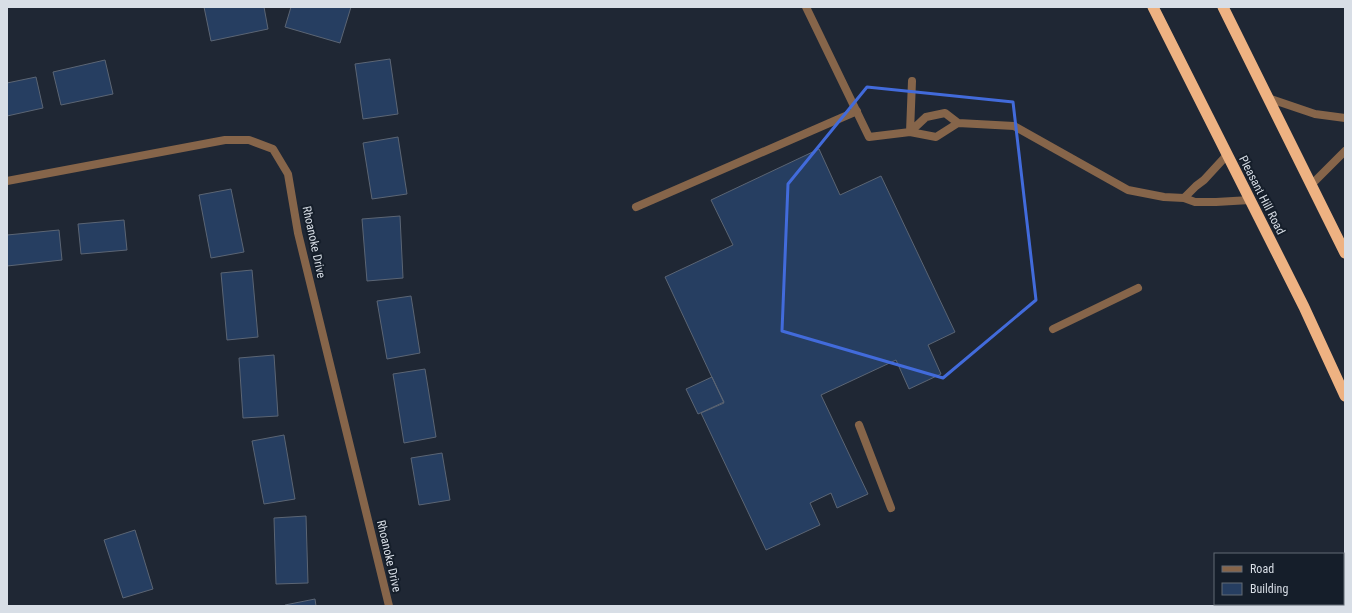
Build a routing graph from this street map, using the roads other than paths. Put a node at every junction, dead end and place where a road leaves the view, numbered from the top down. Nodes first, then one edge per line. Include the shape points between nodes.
1 (806, 7) edge
2 (1153, 7) edge
3 (1223, 7) edge
4 (912, 81) dead end
5 (1268, 98) junction
6 (857, 111) junction
7 (1345, 118) edge
8 (958, 123) junction
9 (910, 132) junction
10 (1345, 151) edge
11 (1228, 155) junction
12 (7, 181) edge
13 (1311, 186) junction
14 (1184, 198) junction
15 (1250, 200) junction
16 (636, 207) dead end
17 (1345, 253) edge
18 (1138, 288) dead end
19 (1053, 329) dead end
20 (1345, 396) edge
21 (859, 425) dead end
22 (892, 508) dead end
23 (388, 606) edge

1 - 6 street
2 - 11 highway, Pleasant Hill Road
3 - 5 highway
4 - 9 street
5 - 7 street via 1315,114
5 - 13 highway
6 - 9 street via 869,137
6 - 16 street
8 - 9 street via 936,138
8 - 9 street via 945,113 926,117
8 - 14 street via 1014,126 1128,190
10 - 13 street
11 - 14 street
11 - 15 highway, Pleasant Hill Road
12 - 23 street, Rhoanoke Drive via 225,140 249,140 273,149 288,174 298,233
13 - 17 highway
14 - 15 street via 1195,202
15 - 20 highway, Pleasant Hill Road
18 - 19 street
21 - 22 street

